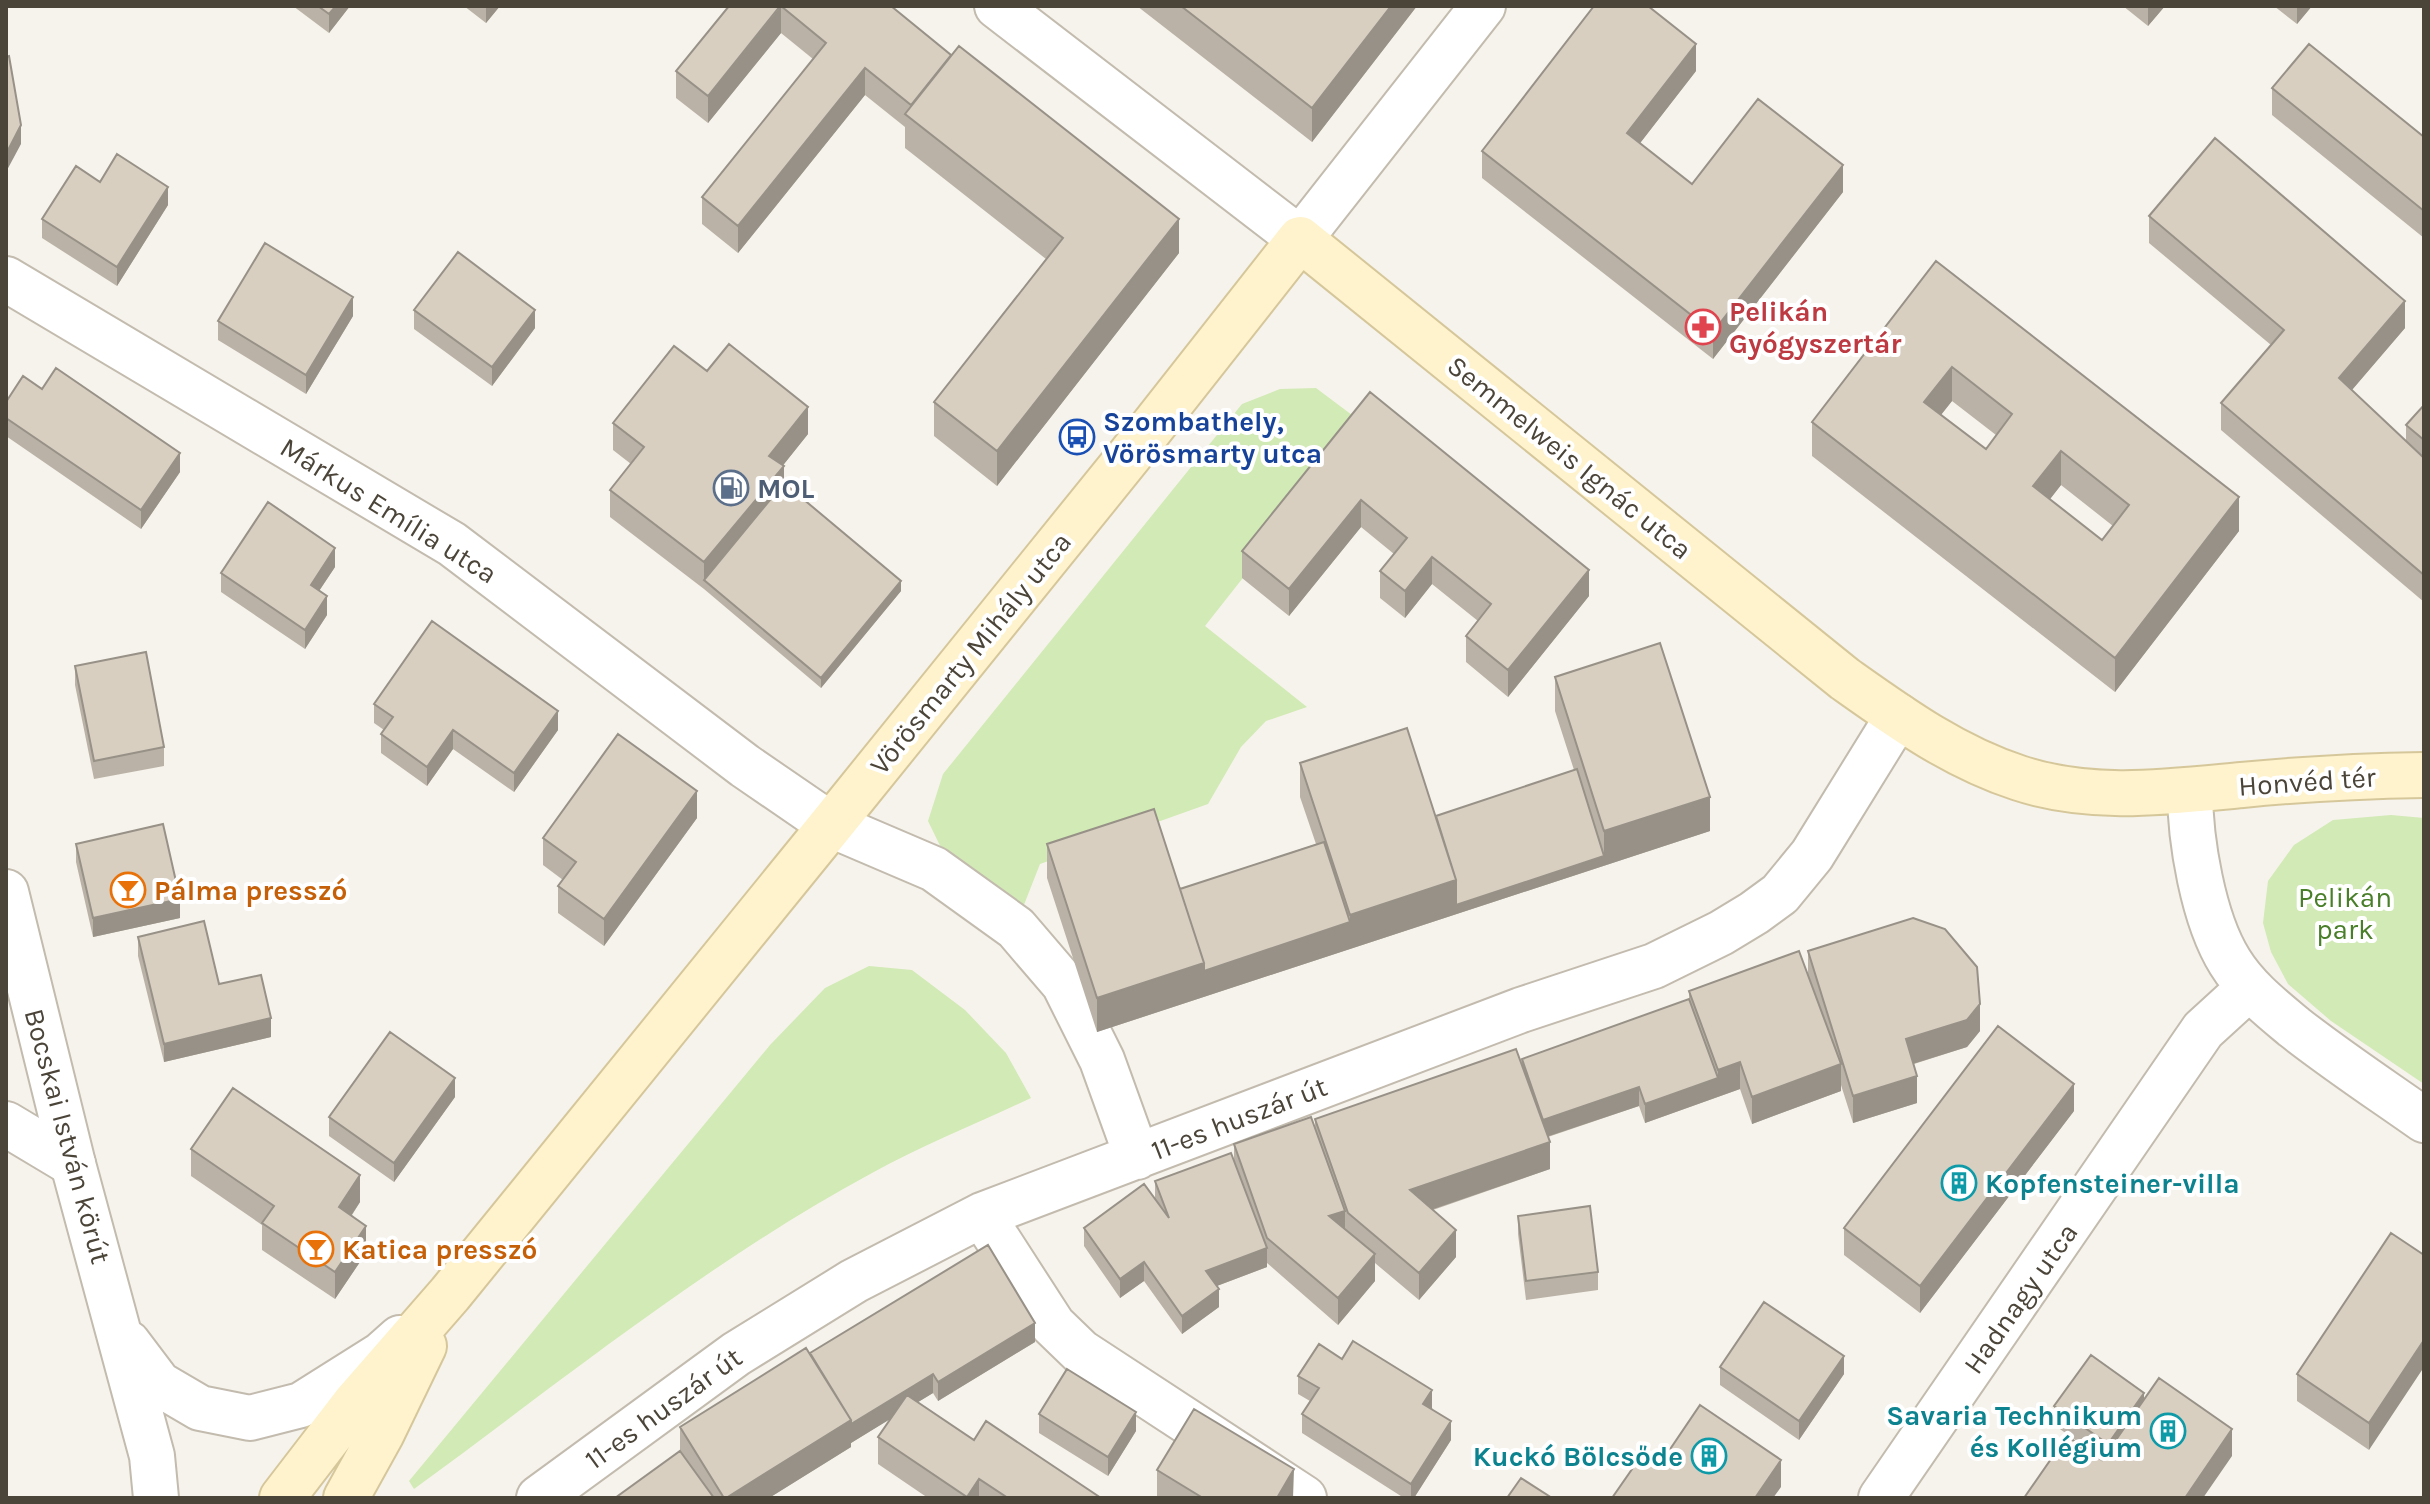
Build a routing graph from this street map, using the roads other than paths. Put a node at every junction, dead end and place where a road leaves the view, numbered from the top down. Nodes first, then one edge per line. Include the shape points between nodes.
1 (997, 6) edge
2 (1483, 6) edge
3 (1300, 239) junction
4 (6, 279) edge
5 (1898, 716) junction
6 (2424, 775) edge
7 (2190, 790) junction
8 (831, 825) junction
9 (6, 892) edge
10 (2249, 988) junction
11 (2424, 1120) edge
12 (6, 1124) edge
13 (1137, 1157) junction
14 (73, 1164) junction
15 (982, 1215) junction
16 (450, 1294) junction
17 (120, 1333) junction
18 (156, 1498) edge
19 (188, 1498) edge
20 (282, 1498) edge
21 (346, 1498) edge
22 (539, 1498) edge
23 (1304, 1498) edge
24 (1881, 1498) edge

1 - 3 street, Semmelweis Ignác utca
2 - 3 street, Vörösmarty Mihály utca
3 - 5 main road, Semmelweis Ignác utca via 1845,679
3 - 8 main road, Vörösmarty Mihály utca
4 - 8 street, Márkus Emília utca via 452,544
5 - 7 main road, Semmelweis Ignác utca via 1963,755 2020,779 2085,792
5 - 13 street, 11-es huszár út via 1812,855 1780,894 1721,933 1654,966 1521,1010
6 - 7 main road, Honvéd tér
7 - 10 street via 2194,846 2212,925 2229,962
8 - 13 street, Márkus Emília utca via 934,869 1016,928 1064,984 1102,1060
8 - 16 main road, Vörösmarty Mihály utca
9 - 14 street, Bocskai István körút
10 - 11 street via 2331,1056
10 - 24 street, Hadnagy utca via 2203,1030
12 - 14 street
13 - 15 street, 11-es huszár út
14 - 17 street, Bocskai István körút
15 - 22 street, 11-es huszár út via 854,1281 736,1354
15 - 23 street via 1053,1325 1081,1352
16 - 17 street via 382,1354 301,1405 250,1418 208,1411 159,1384
16 - 20 main road via 355,1403
16 - 21 main road
17 - 18 street, Bocskai István körút via 152,1456
17 - 19 street, Bocskai István körút

